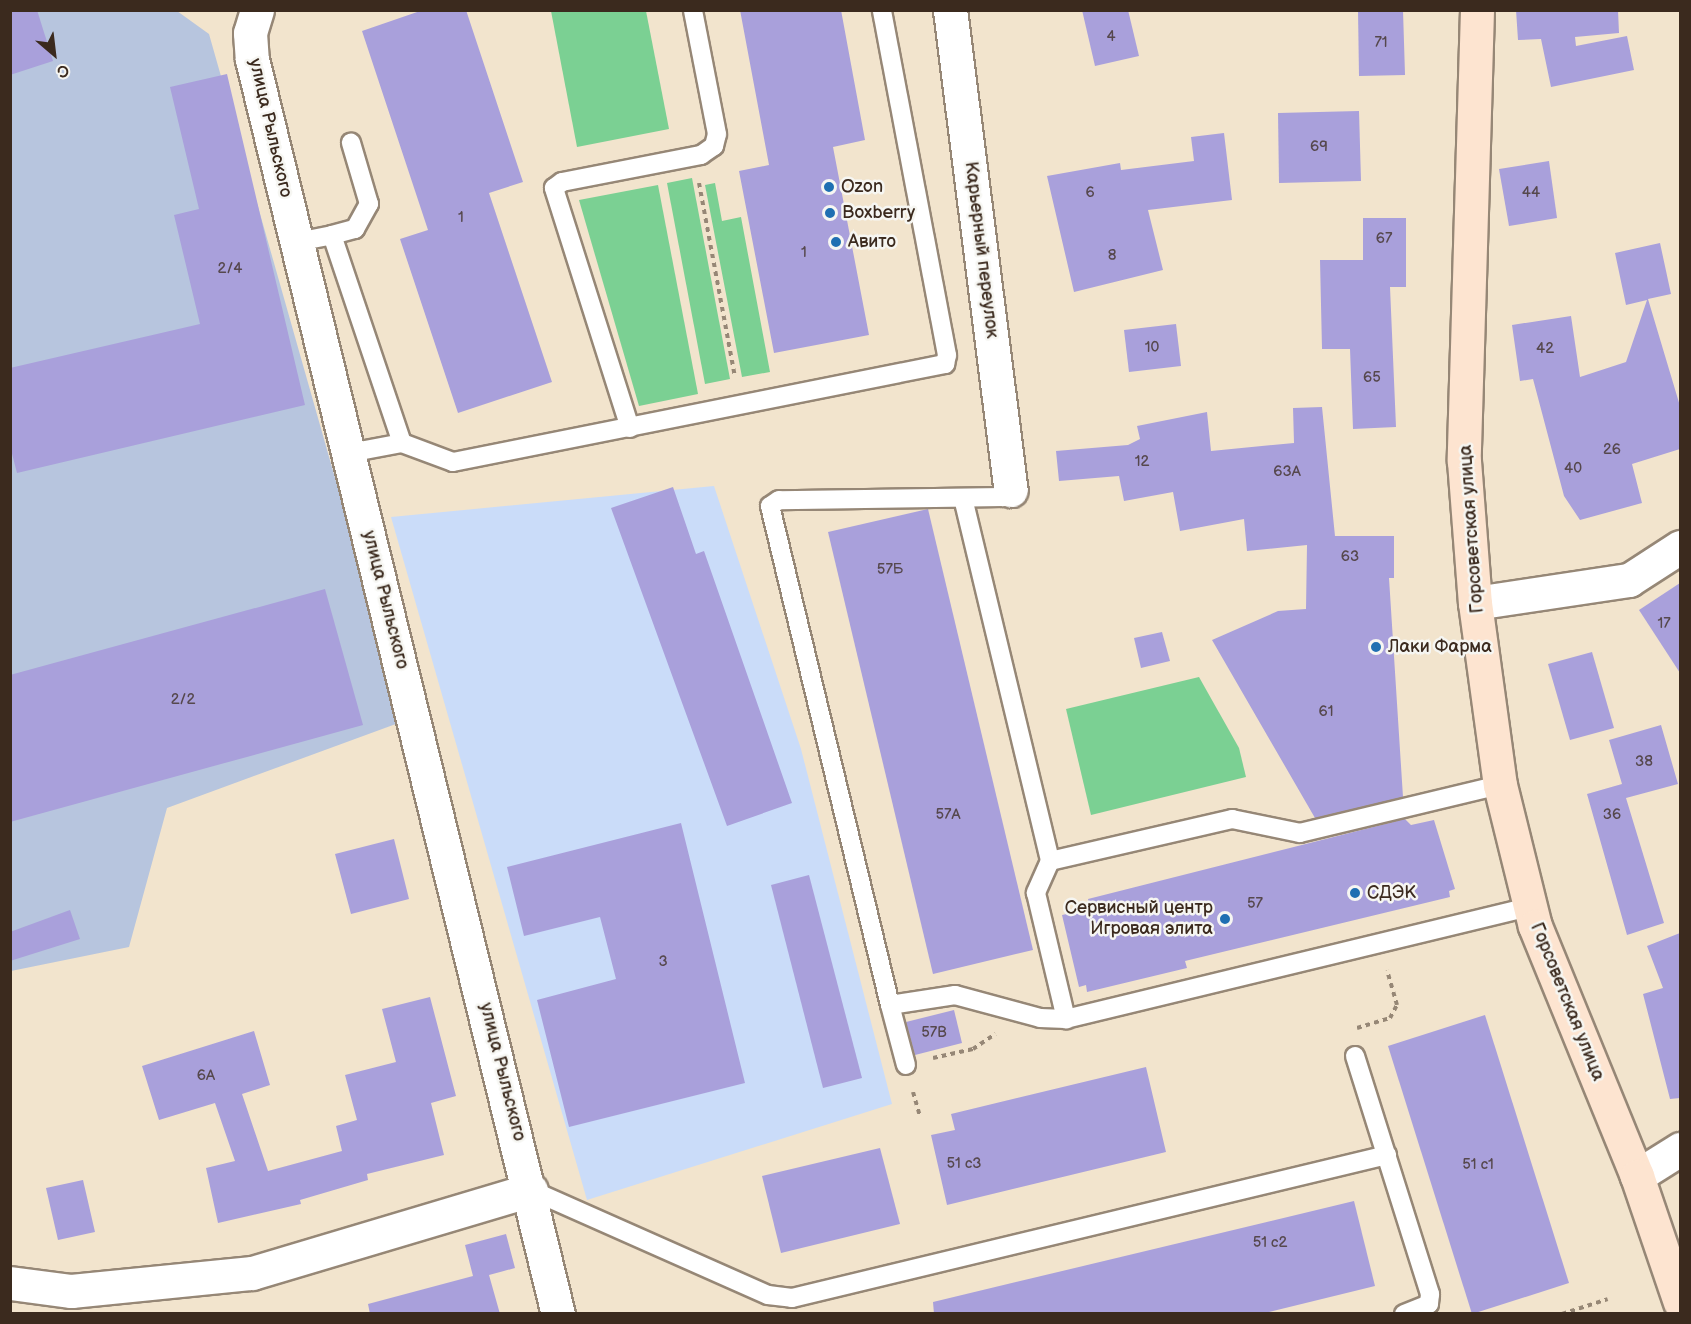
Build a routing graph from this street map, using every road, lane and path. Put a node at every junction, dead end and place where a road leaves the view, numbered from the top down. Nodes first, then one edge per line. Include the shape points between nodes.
1 (257, 10) edge
2 (693, 10) edge
3 (882, 10) edge
4 (950, 10) edge
5 (1477, 10) edge
6 (351, 143) dead end
7 (694, 156) junction
8 (332, 235) junction
9 (297, 242) junction
10 (741, 407) junction
11 (630, 428) junction
12 (402, 443) junction
13 (350, 453) junction
14 (1011, 490) joint
15 (963, 498) junction
16 (1680, 547) edge
17 (1475, 603) junction
18 (1500, 784) junction
19 (1050, 861) junction
20 (1530, 907) junction
21 (1379, 943) junction
22 (890, 1005) junction
23 (1026, 1014) junction
24 (1066, 1019) junction
25 (1355, 1056) joint
26 (906, 1065) junction
27 (920, 1116) dead end
28 (1680, 1149) edge
29 (1386, 1155) junction
30 (1637, 1176) junction
31 (531, 1190) junction
32 (10, 1283) edge
33 (1608, 1299) dead end
34 (1680, 1302) edge
35 (794, 1306) edge
36 (558, 1314) edge
37 (1404, 1314) edge
38 (1562, 1314) edge

1 - 9 street, улица Рыльского via 250,33 252,59
2 - 7 lane via 717,134 714,146
3 - 10 lane via 946,345 945,364
4 - 14 street, Карьерный переулок
5 - 17 street, Горсоветская улица via 1464,461
6 - 8 lane via 369,204 355,229
7 - 10 path
7 - 11 lane via 562,182 554,188
8 - 9 lane
8 - 12 lane
9 - 13 street, улица Рыльского
10 - 11 lane
11 - 12 lane via 453,462
12 - 13 lane
13 - 31 street, улица Рыльского
14 - 15 lane via 1003,497
15 - 19 lane
15 - 22 lane via 779,500 770,506
16 - 17 street via 1629,580
17 - 18 street, Горсоветская улица
18 - 19 lane via 1300,833 1232,819
18 - 20 street, Горсоветская улица
19 - 24 lane via 1036,893
20 - 21 lane
20 - 30 street, Горсоветская улица
21 - 24 lane
21 - 25 path via 1397,1005 1390,1018 1358,1026 1350,1035
22 - 23 lane via 955,995
22 - 26 lane
23 - 24 lane
23 - 26 path via 973,1049
25 - 29 lane
26 - 27 path
28 - 30 street
29 - 35 lane
29 - 37 lane via 1430,1294 1429,1304
30 - 34 street, Горсоветская улица
31 - 32 street via 252,1273 71,1291
31 - 35 lane
31 - 36 street, улица Рыльского
33 - 38 path

